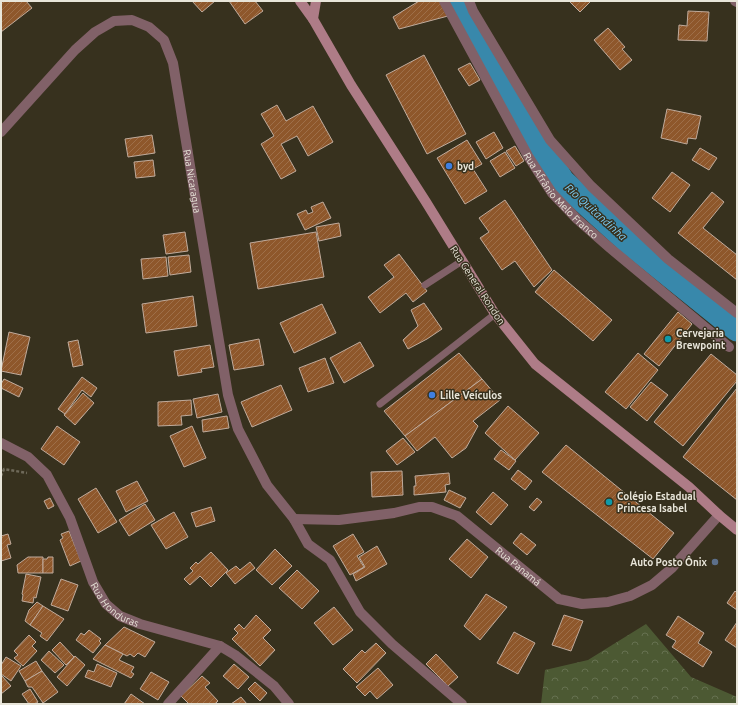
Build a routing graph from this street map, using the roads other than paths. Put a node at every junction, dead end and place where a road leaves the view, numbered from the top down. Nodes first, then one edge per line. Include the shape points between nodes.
1 (300, 1) edge
2 (316, 1) edge
3 (444, 1) edge
4 (469, 1) edge
5 (313, 19) junction
6 (1, 132) edge
7 (462, 261) junction
8 (425, 285) dead end
9 (737, 313) edge
10 (495, 314) junction
11 (729, 347) dead end
12 (380, 404) dead end
13 (1, 443) edge
14 (719, 515) junction
15 (294, 520) junction
16 (737, 530) edge
17 (220, 646) junction
18 (168, 704) edge
19 (289, 704) edge
20 (462, 704) edge

1 - 5 main road, Rua General Rondon
2 - 5 main road
3 - 11 street, Rua Afrânio Melo Franco via 528,156 552,193 610,248
4 - 9 street via 550,140 591,186 668,259
5 - 7 main road, Rua General Rondon via 351,85
6 - 15 street, Rua Nicaragua via 75,50 95,32 114,22 132,20 149,28 164,40 173,63 228,395 238,429 267,485
7 - 8 lane
7 - 10 main road, Rua General Rondon
10 - 12 lane
10 - 14 main road, Rua General Rondon via 535,364 690,487
13 - 17 street, Rua Honduras via 28,457 47,475 70,518 93,582 106,604 120,616 140,624
14 - 15 street, Rua Panamá via 672,568 652,585 630,596 608,602 582,604 558,599 457,516 432,507 339,520
14 - 16 main road, Rua General Rondon
15 - 20 street via 308,544 330,560 360,612 392,644
17 - 18 street
17 - 19 street, Rua Honduras via 274,686

